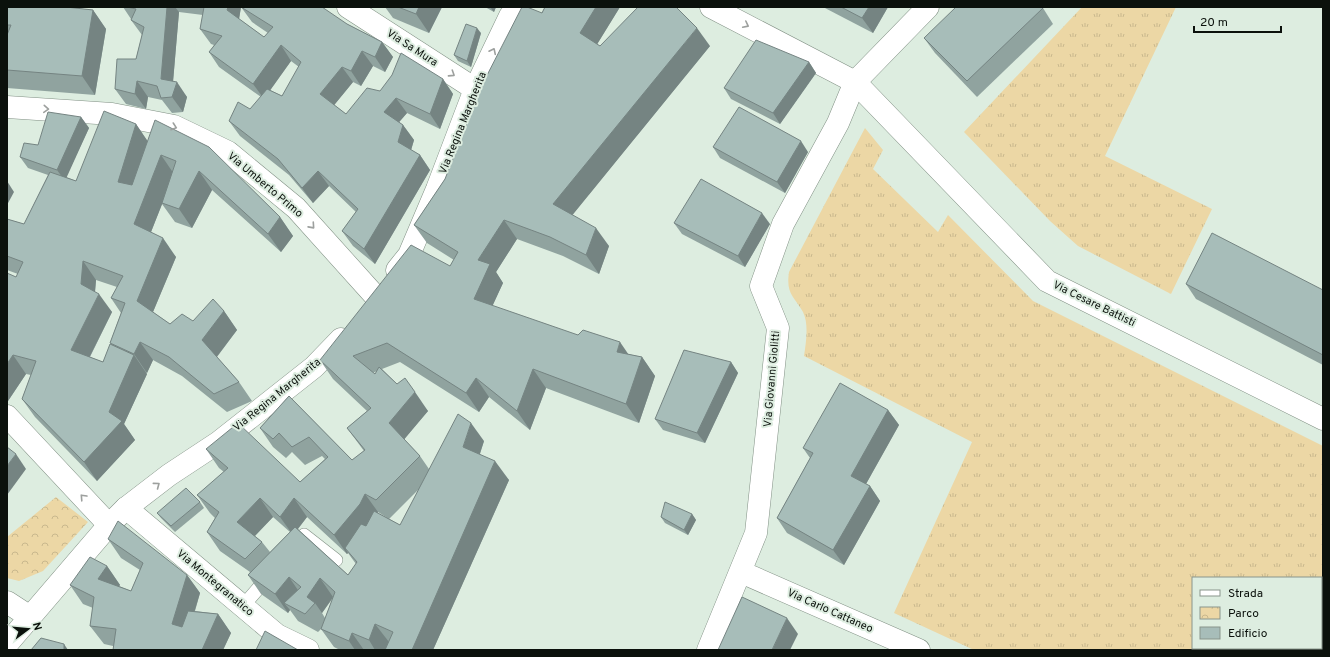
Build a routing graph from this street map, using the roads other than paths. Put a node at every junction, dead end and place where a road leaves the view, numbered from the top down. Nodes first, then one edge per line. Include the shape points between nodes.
1 (348, 7) edge
2 (517, 7) edge
3 (711, 7) edge
4 (928, 7) edge
5 (855, 82) junction
6 (475, 89) junction
7 (7, 107) edge
8 (366, 309) junction
9 (7, 416) edge
10 (1323, 419) edge
11 (126, 508) junction
12 (109, 525) junction
13 (288, 552) edge
14 (336, 560) dead end
15 (278, 564) edge
16 (741, 572) junction
17 (7, 602) edge
18 (243, 606) junction
19 (30, 617) junction
20 (7, 644) edge
21 (308, 650) edge
22 (708, 650) edge
23 (919, 650) edge

1 -> 6 street, Via Sa Mura
6 -> 2 street, Via Regina Margherita via 510,16
3 -> 5 street, Via Cesare Battisti
4 - 5 street, Via Giovanni Giolitti
5 - 10 street, Via Cesare Battisti via 1046,281
5 - 16 street, Via Giovanni Giolitti via 838,123 783,224 761,286 778,328 756,533
6 - 8 street, Via Regina Margherita via 409,254
7 -> 8 street, Via Umberto Primo via 112,114 174,126 228,152 296,208
11 -> 8 street, Via Regina Margherita via 169,475 219,442 314,367
12 -> 9 street
11 - 12 street, Via Regina Margherita
11 - 18 street, Via Montegranatico
12 - 19 street, Via Regina Margherita
13 - 14 lane via 304,535
15 - 18 lane
16 - 22 street, Via Giovanni Giolitti
16 - 23 street, Via Carlo Cattaneo
17 - 19 street
18 - 21 street, Via Montegranatico via 277,635
19 - 20 street, Via Regina Margherita

